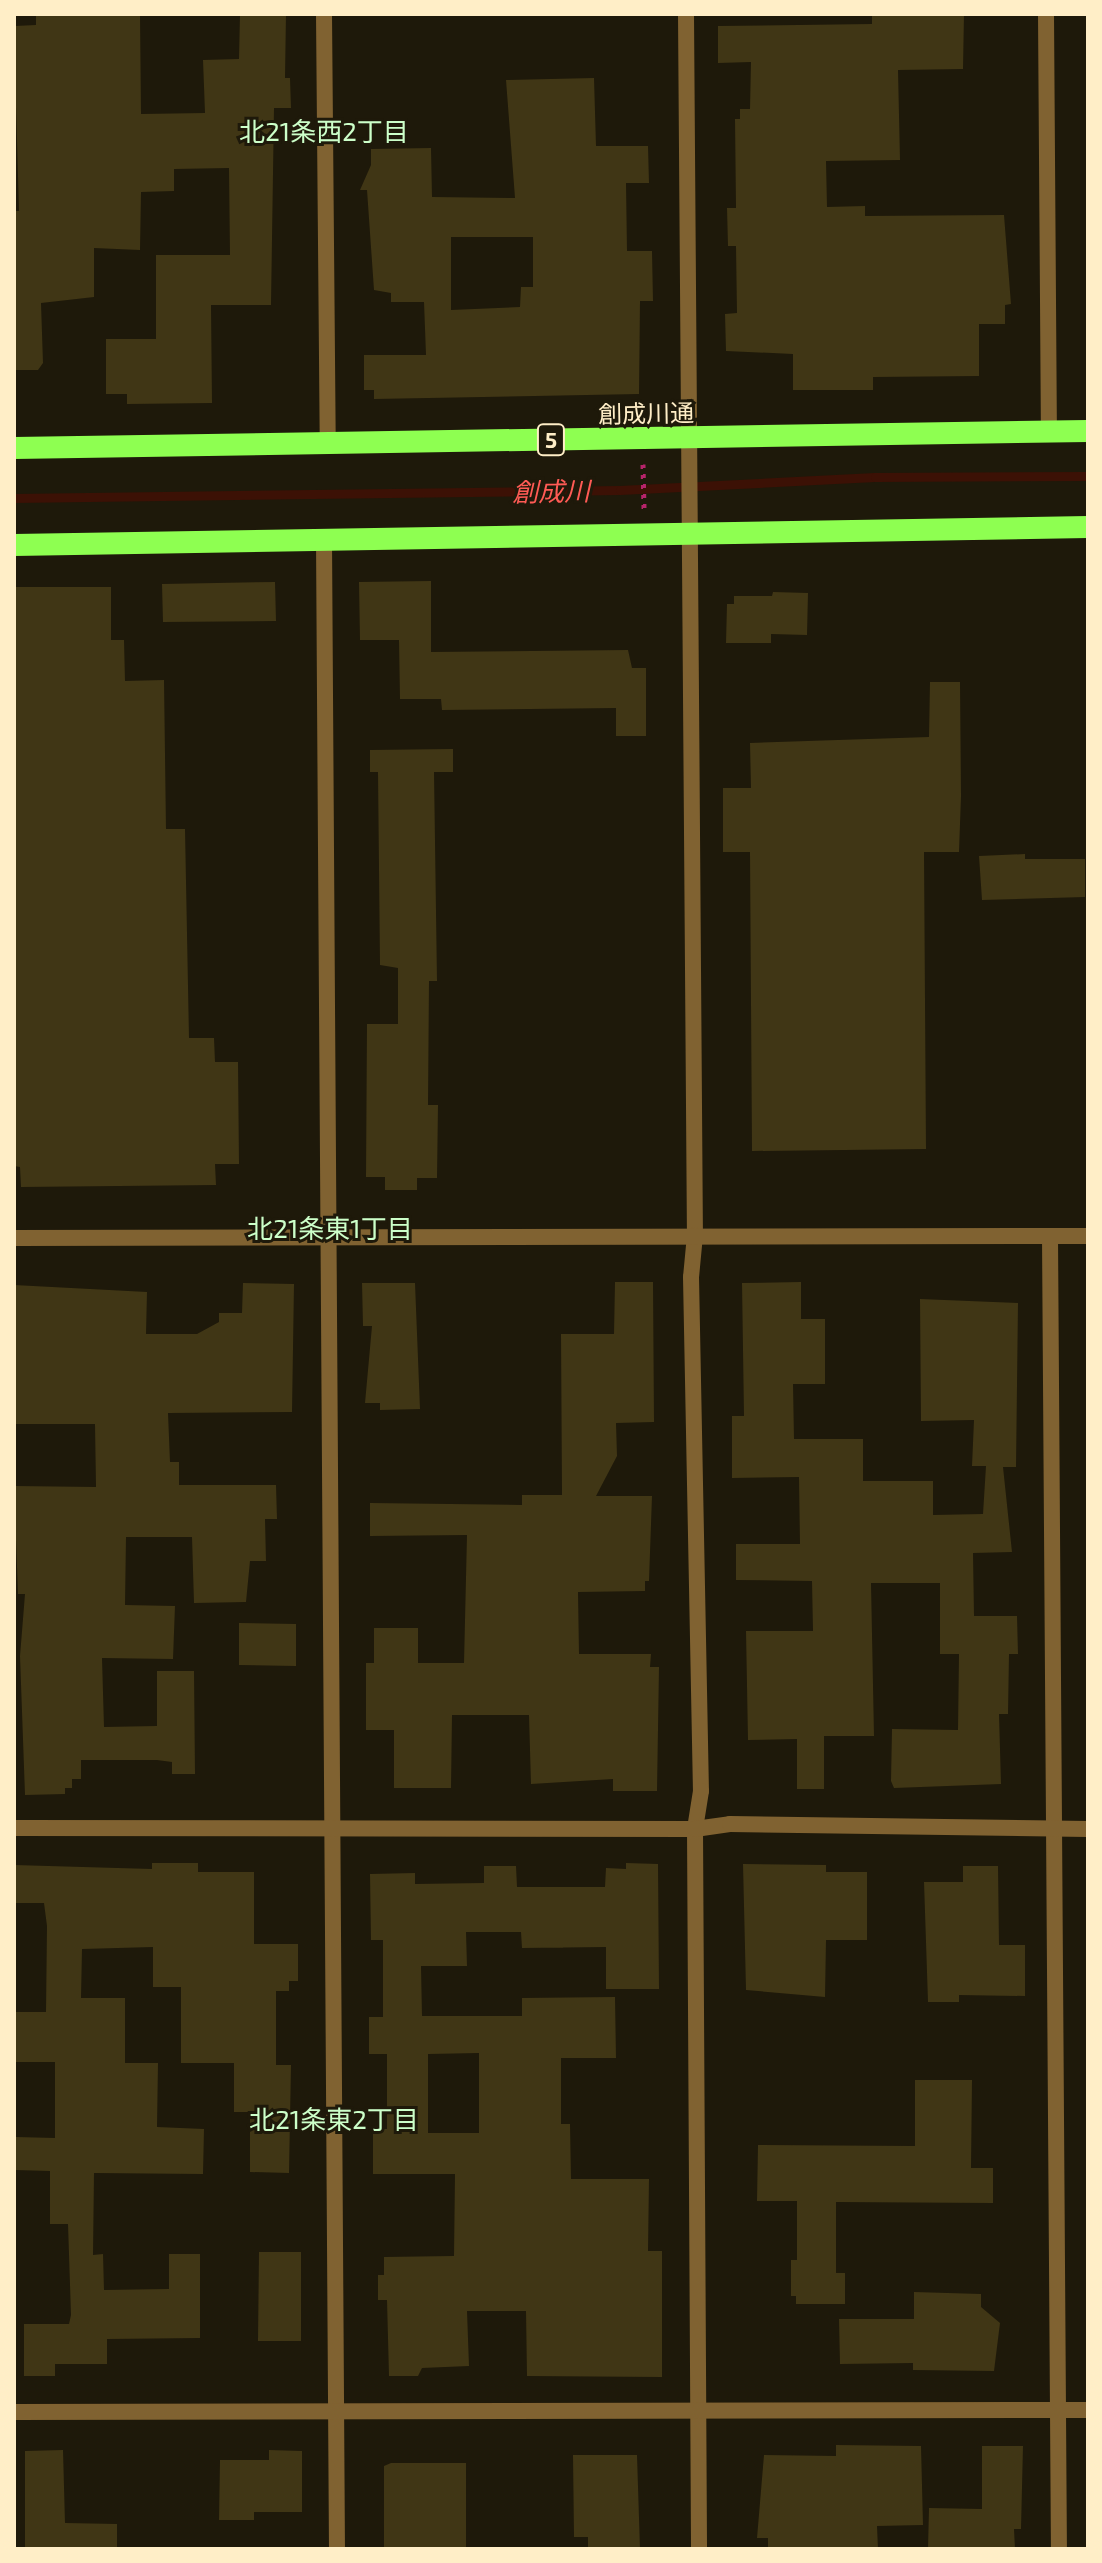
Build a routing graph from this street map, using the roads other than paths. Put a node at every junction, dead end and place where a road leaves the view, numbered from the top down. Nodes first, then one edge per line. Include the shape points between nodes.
1 (324, 14) edge
2 (686, 14) edge
3 (1046, 14) edge
4 (1049, 431) junction
5 (1088, 431) edge
6 (328, 442) junction
7 (14, 448) edge
8 (690, 449) junction
9 (689, 523) junction
10 (1088, 527) edge
11 (324, 539) junction
12 (14, 545) edge
13 (695, 1235) junction
14 (329, 1236) junction
15 (1050, 1236) junction
16 (1088, 1236) edge
17 (14, 1238) edge
18 (14, 1828) edge
19 (333, 1829) junction
20 (695, 1829) junction
21 (1055, 1829) junction
22 (1088, 1829) edge
23 (699, 2409) junction
24 (1058, 2410) junction
25 (1088, 2410) edge
26 (336, 2411) junction
27 (14, 2412) edge
28 (337, 2549) edge
29 (699, 2549) edge
30 (1059, 2549) edge

1 - 6 street
2 - 8 street
3 - 4 street
4 - 5 highway, 創成川通 / 5
4 - 8 highway, 創成川通 / 5
6 - 7 highway, 創成川通 / 5
6 - 8 highway, 創成川通 / 5
8 - 9 street
9 - 10 highway
9 - 11 highway
9 - 13 street
11 - 12 highway
11 - 14 street
13 - 14 street
13 - 15 street
13 - 20 street via 691,1277 701,1791
14 - 17 street
14 - 19 street
15 - 16 street
15 - 21 street
18 - 19 street
19 - 20 street
19 - 26 street
20 - 21 street via 730,1824
20 - 23 street
21 - 22 street
21 - 24 street
23 - 24 street
23 - 26 street
23 - 29 street
24 - 25 street
24 - 30 street
26 - 27 street
26 - 28 street

